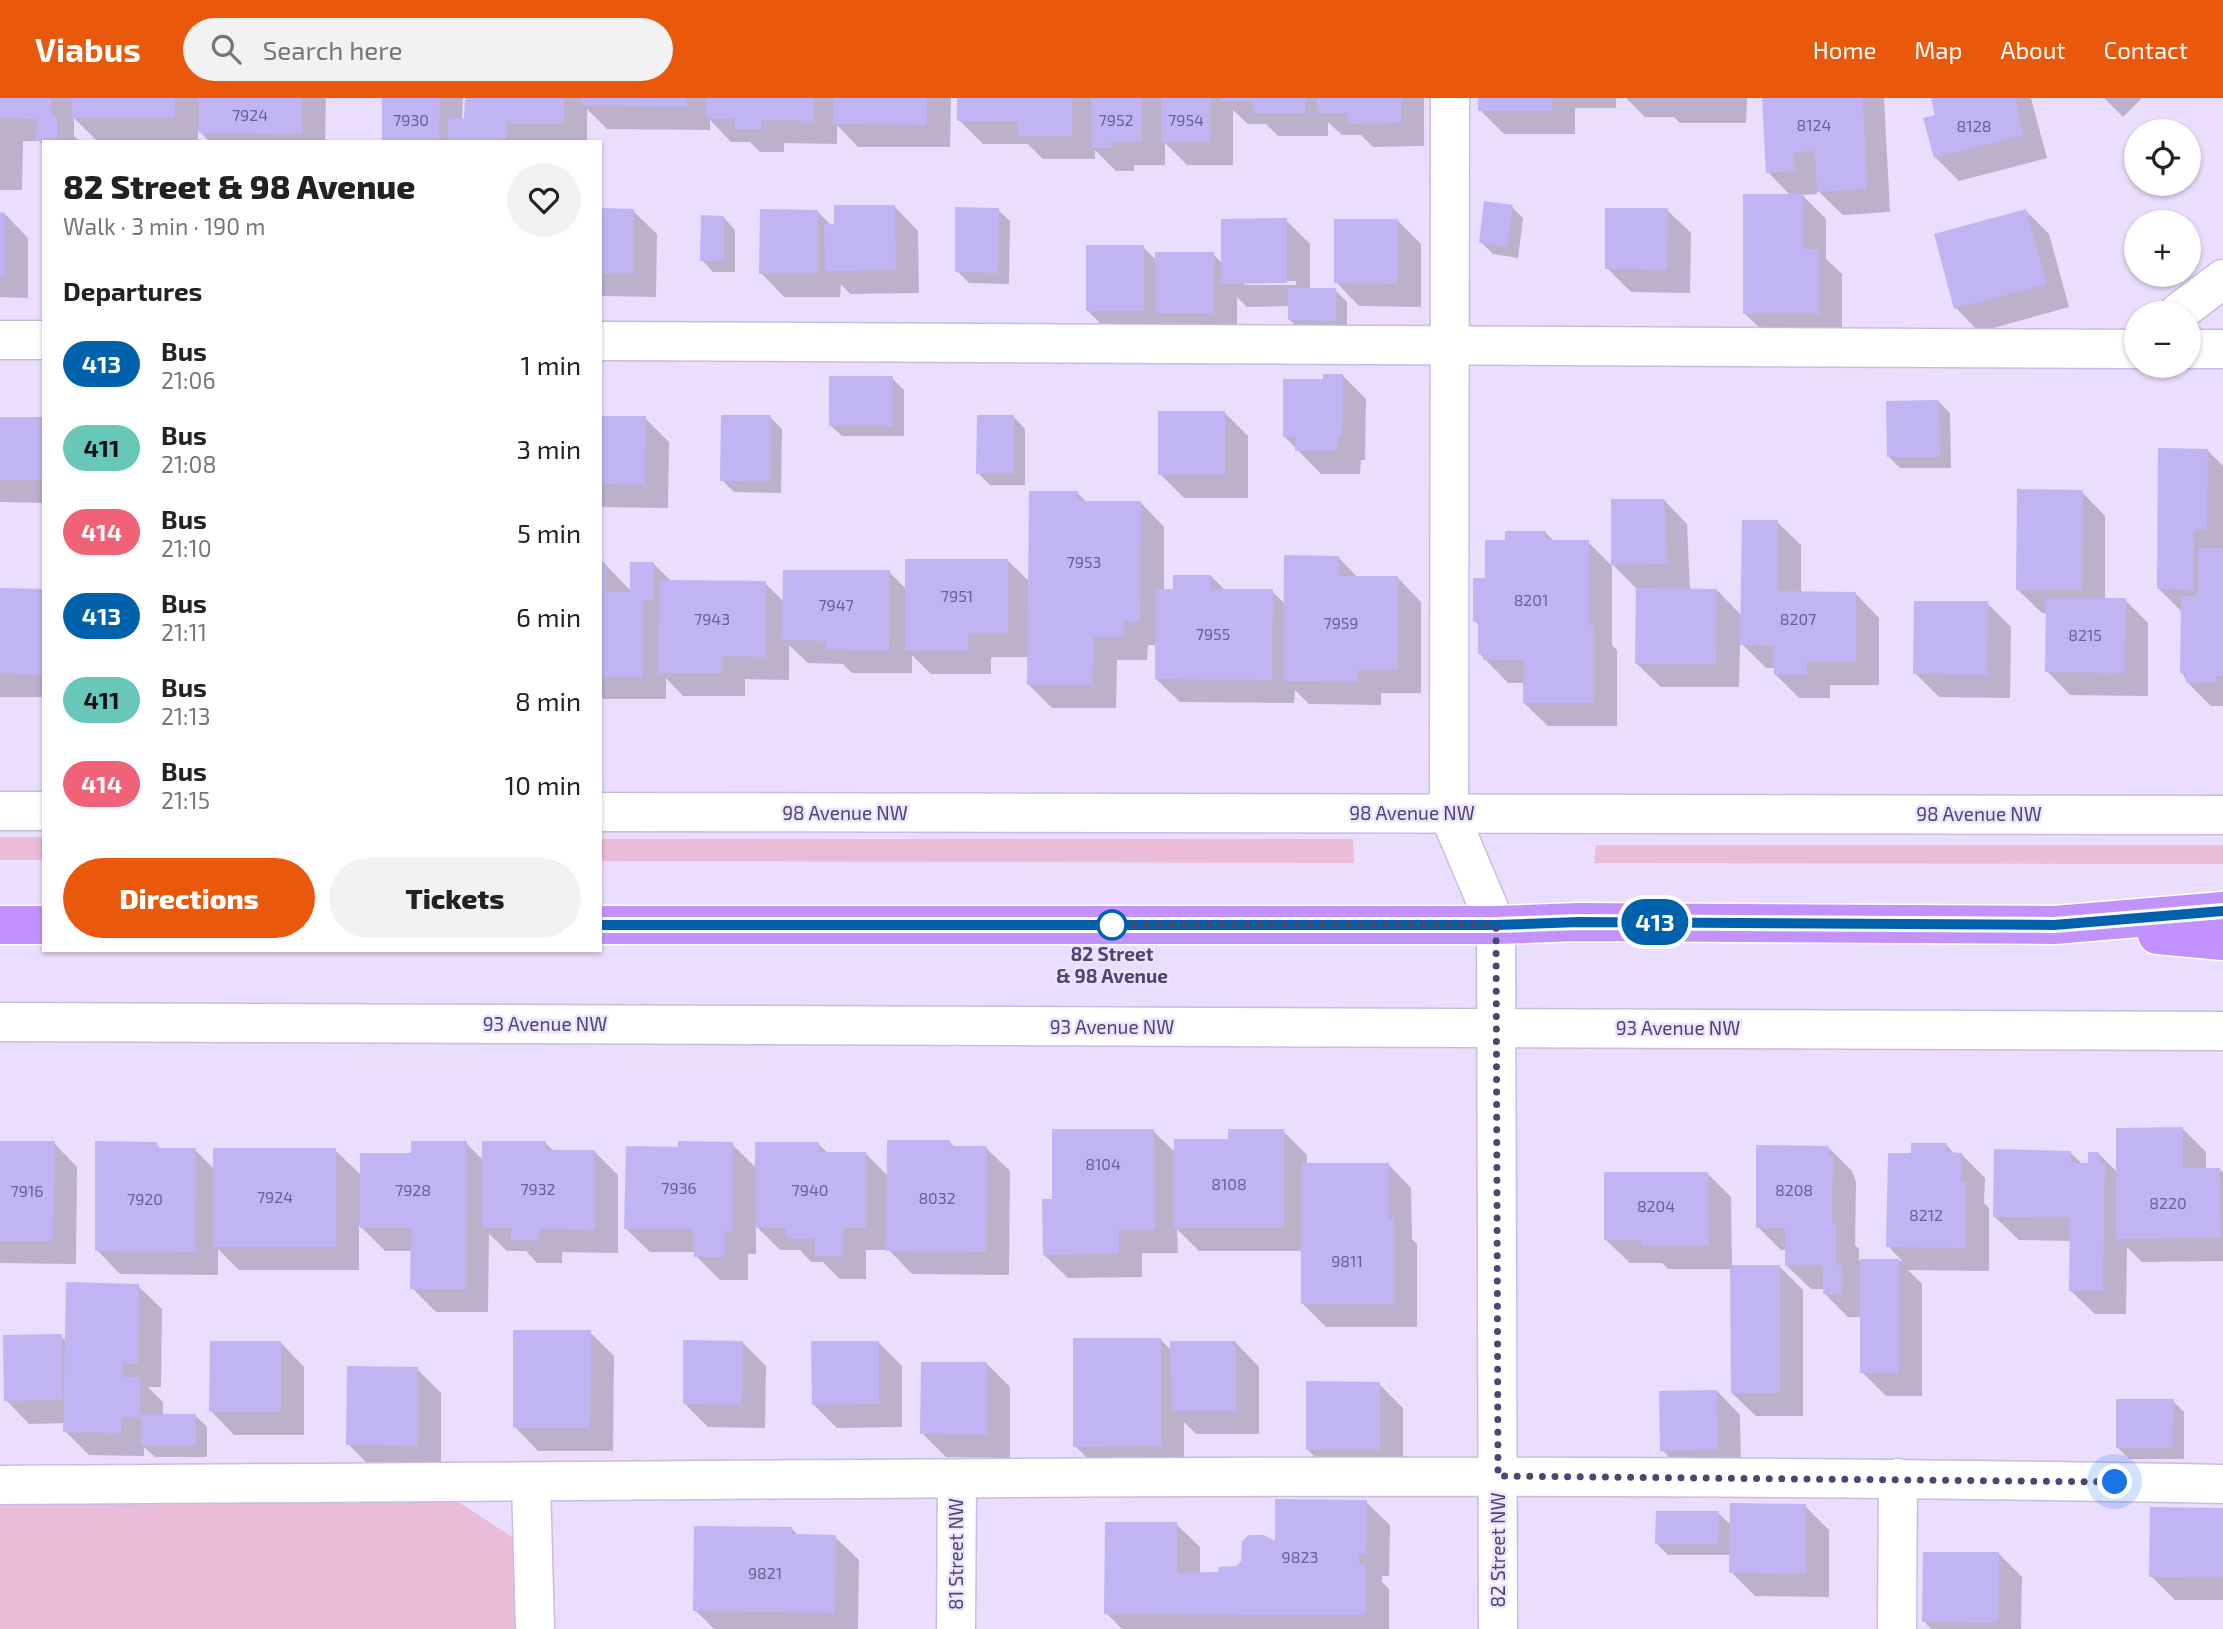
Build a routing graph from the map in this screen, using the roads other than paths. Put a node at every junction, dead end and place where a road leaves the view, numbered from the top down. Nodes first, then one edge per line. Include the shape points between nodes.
1 (1450, 98) edge
2 (2223, 279) edge
3 (2194, 301) edge
4 (0, 340) edge
5 (42, 340) edge
6 (602, 341) edge
7 (1450, 344) junction
8 (2124, 347) edge
9 (2201, 349) edge
10 (2223, 349) edge
11 (0, 811) edge
12 (42, 811) edge
13 (602, 812) edge
14 (1449, 814) junction
15 (2223, 815) edge
16 (2223, 911) edge
17 (0, 925) edge
18 (42, 925) edge
19 (602, 925) edge
20 (1496, 925) junction
21 (2054, 925) junction
22 (2223, 941) edge
23 (0, 1022) edge
24 (1497, 1028) junction
25 (2223, 1031) edge
26 (1498, 1476) junction
27 (1898, 1478) junction
28 (957, 1479) junction
29 (531, 1482) junction
30 (2223, 1484) edge
31 (0, 1485) edge
32 (535, 1629) edge
33 (956, 1629) edge
34 (1498, 1629) edge
35 (1897, 1629) edge

1 - 7 street
2 - 3 street
4 - 5 street
6 - 7 street
7 - 8 street
7 - 14 street
9 - 10 street
11 - 12 street
13 - 14 street, 98 Avenue NW
14 - 15 street, 98 Avenue NW
14 - 20 street
16 - 21 main road
17 - 18 main road
19 - 20 main road
20 - 21 main road
20 - 24 street, 82 Street NW
21 - 22 main road
23 - 24 street, 93 Avenue NW
24 - 25 street, 93 Avenue NW
24 - 26 street, 82 Street NW
26 - 27 street
26 - 28 street
26 - 34 street, 82 Street NW
27 - 30 street
27 - 35 street
28 - 29 street
28 - 33 street, 81 Street NW
29 - 31 street
29 - 32 street

